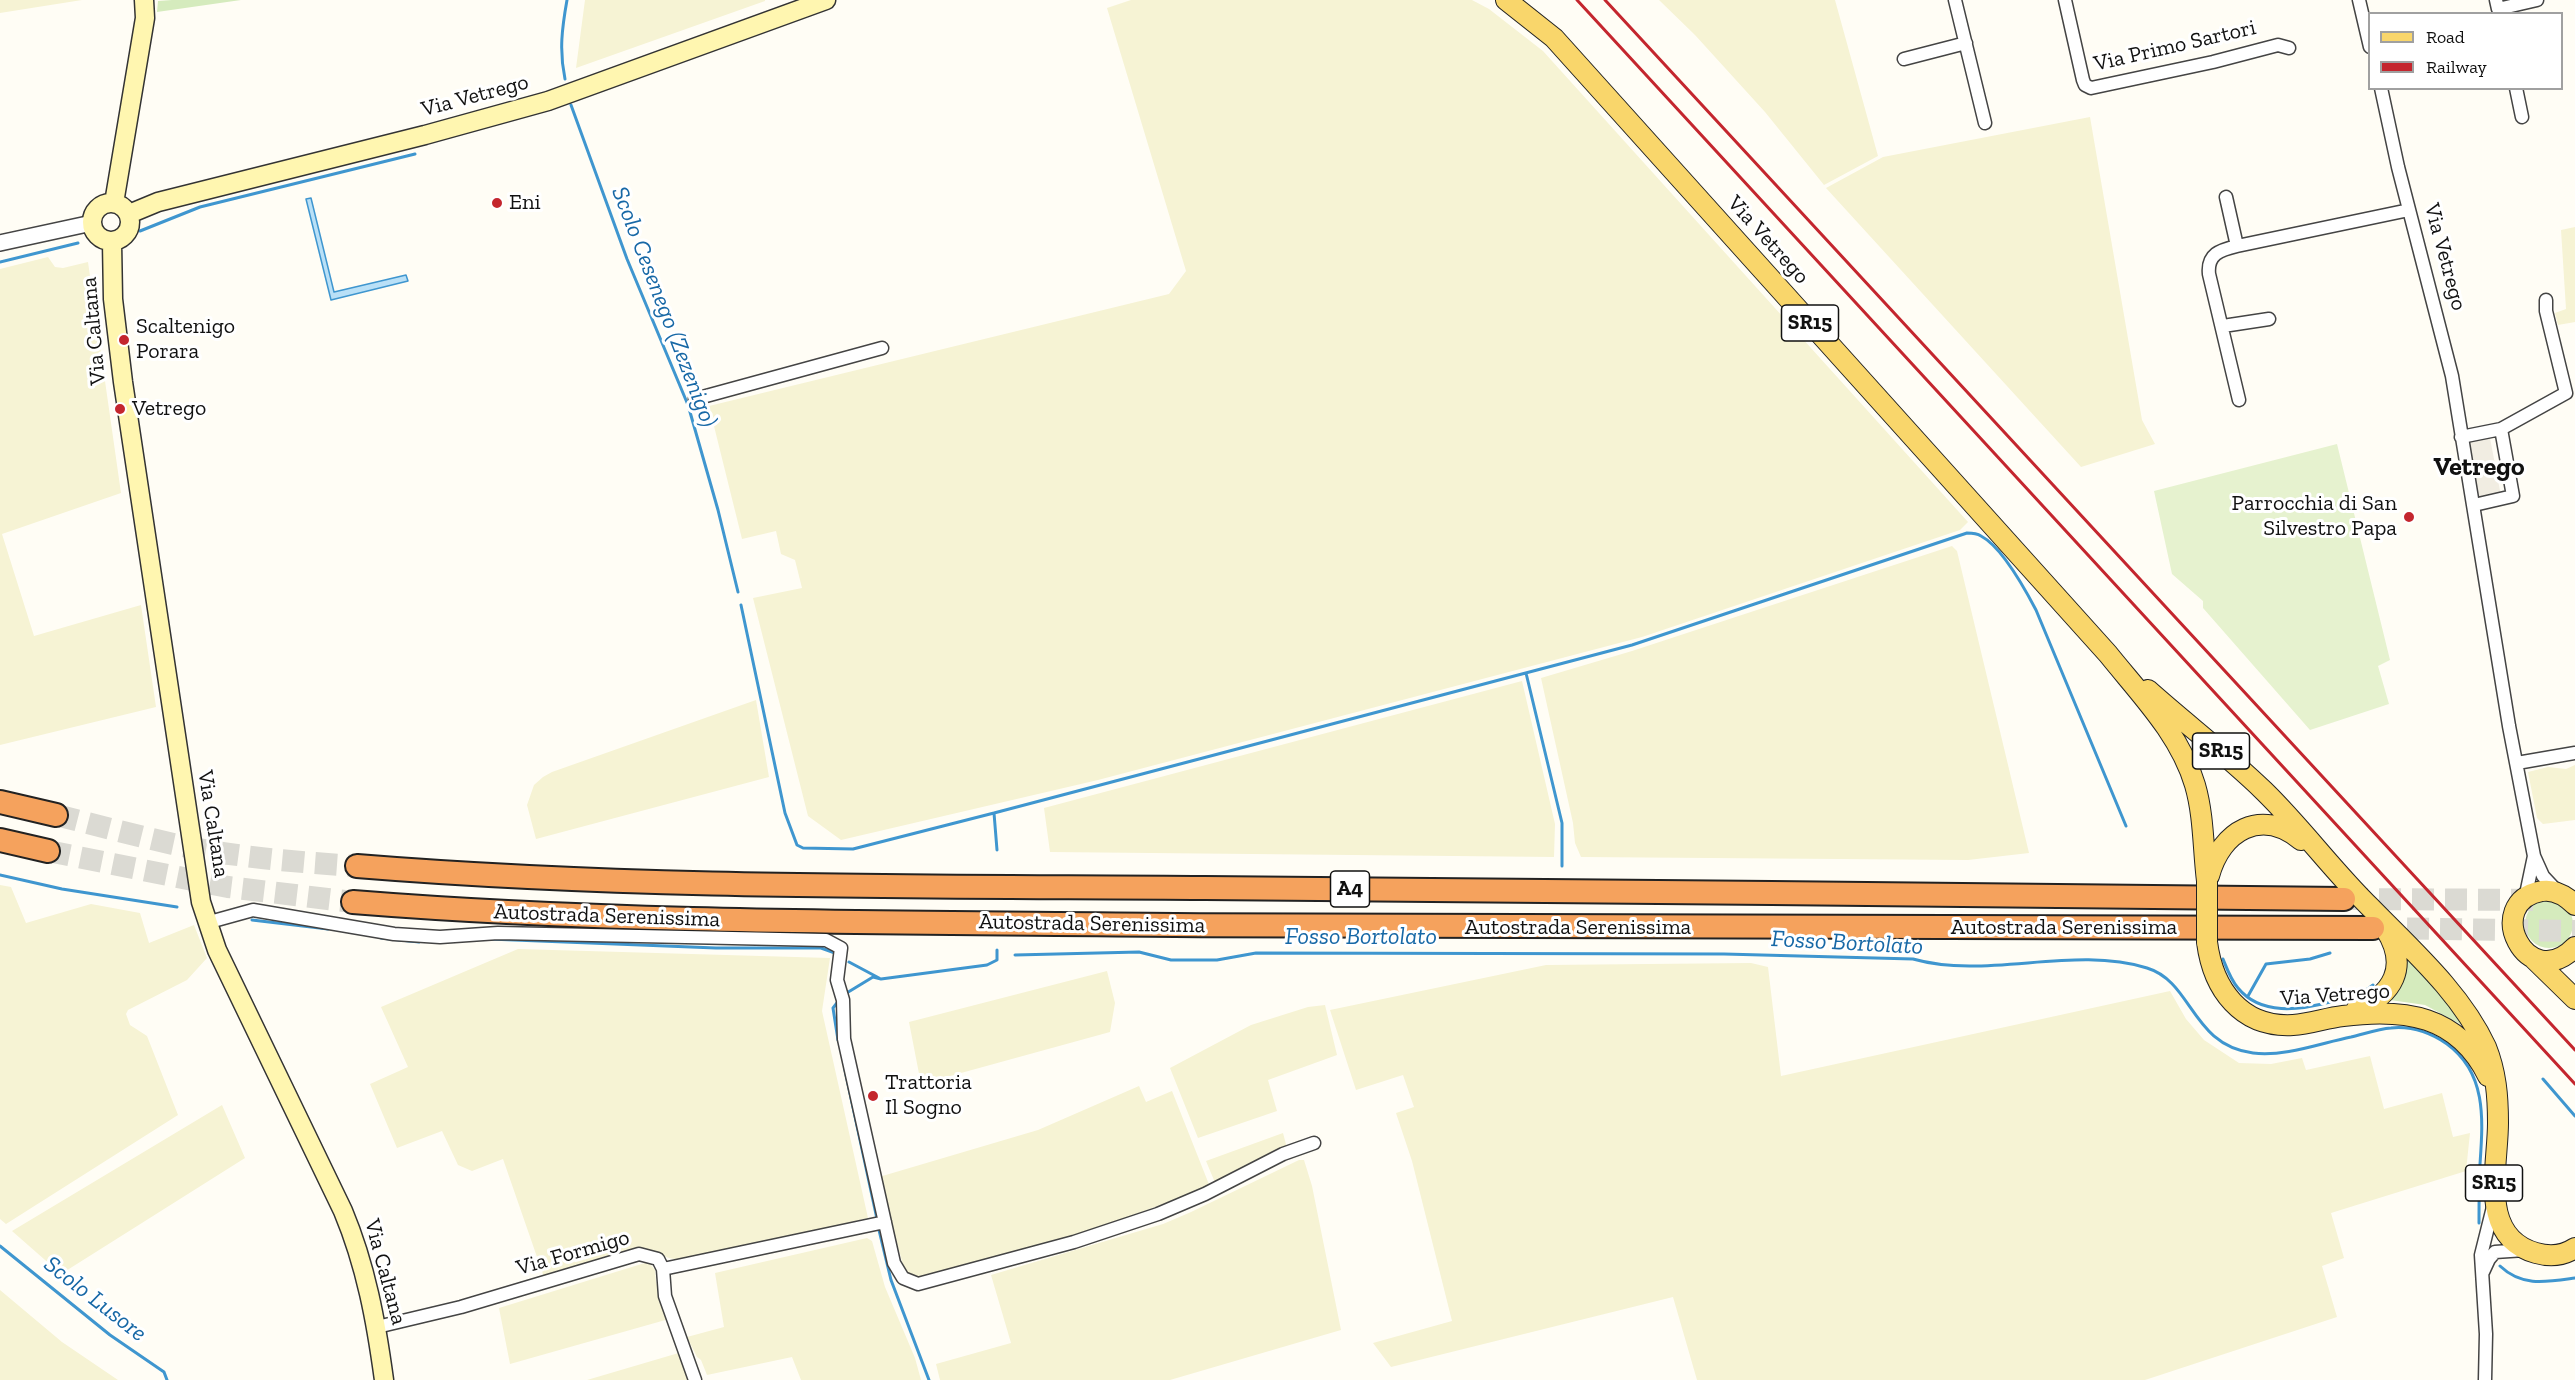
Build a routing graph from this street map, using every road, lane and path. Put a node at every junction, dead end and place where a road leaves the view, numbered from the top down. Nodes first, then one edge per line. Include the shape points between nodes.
1 (144, 0) edge
2 (826, 0) edge
3 (1506, 0) edge
4 (1955, 0) edge
5 (2066, 0) edge
6 (2359, 0) edge
7 (2537, 0) edge
8 (2498, 8) edge
9 (2368, 38) edge
10 (1965, 44) junction
11 (2289, 48) dead end
12 (1904, 59) dead end
13 (2381, 90) edge
14 (2516, 90) edge
15 (2522, 117) dead end
16 (1985, 123) dead end
17 (2226, 197) dead end
18 (121, 208) junction
19 (2409, 210) junction
20 (92, 222) junction
21 (112, 242) junction
22 (0, 243) edge
23 (2237, 246) junction
24 (2546, 300) dead end
25 (2269, 318) dead end
26 (2223, 327) junction
27 (882, 348) dead end
28 (695, 399) dead end
29 (2239, 400) dead end
30 (2501, 429) junction
31 (2461, 437) junction
32 (2474, 505) junction
33 (2108, 654) junction
34 (2575, 753) edge
35 (2517, 763) junction
36 (0, 802) edge
37 (56, 815) tunnel mouth
38 (0, 840) edge
39 (48, 851) tunnel mouth
40 (2534, 856) junction
41 (2325, 859) junction
42 (357, 866) tunnel mouth
43 (2207, 881) junction
44 (2558, 892) junction
45 (2344, 899) tunnel mouth
46 (2524, 899) junction
47 (353, 902) tunnel mouth
48 (2575, 905) edge
49 (2372, 918) junction
50 (206, 923) junction
51 (2574, 949) edge
52 (2534, 959) junction
53 (2574, 998) edge
54 (2342, 1016) junction
55 (2498, 1104) junction
56 (1314, 1143) dead end
57 (2495, 1201) junction
58 (879, 1224) junction
59 (2575, 1248) edge
60 (2527, 1250) junction
61 (663, 1269) junction
62 (2483, 1274) junction
63 (377, 1328) junction
64 (384, 1380) edge
65 (694, 1380) edge
66 (2485, 1380) edge

1 - 18 main road
2 - 18 main road, Via Vetrego via 548,101 158,202
3 - 33 main road, Via Vetrego / SR15 via 1554,38
4 - 10 street
5 - 11 street, Via Primo Sartori via 2083,80 2091,88 2278,45
6 - 9 street
7 - 8 street
10 - 12 street
10 - 16 street
13 - 19 street, Via Vetrego
14 - 15 street
17 - 23 street
18 - 20 main road via 107,204 96,210
18 - 21 main road via 130,229 126,236
19 - 23 street
19 - 31 street, Via Vetrego via 2452,376
20 - 21 main road via 98,236
20 - 22 street
21 - 50 main road, Via Caltana via 113,299 123,382 179,768
23 - 26 street via 2217,252 2208,264
24 - 30 street via 2566,393
25 - 26 street
26 - 29 street
27 - 28 street
30 - 31 street
30 - 32 street via 2513,496
31 - 32 street, Via Vetrego
32 - 35 street, Via Vetrego
33 - 41 main road, Via Vetrego / SR15 via 2238,766 2304,832
33 - 43 main road, Via Vetrego / SR15 via 2168,730 2190,769 2201,817
34 - 35 street
35 - 40 street, Via Vetrego
36 - 37 highway
38 - 39 highway
40 - 44 street, Via Vetrego via 2543,876
40 - 46 street, Via Vetrego
41 - 43 main road, SR15 via 2287,829 2258,824 2224,842 2215,855
41 - 49 main road, Via Vetrego / SR15
42 - 45 highway, Autostrada Serenissima / A4 via 571,879 841,885
43 - 54 main road, Via Vetrego / SR15, bridge via 2207,942 2214,977 2231,1001 2244,1013 2274,1024 2292,1025
44 - 46 main road via 2535,893
44 - 48 main road, Via Vetrego
46 - 52 main road, Via Vetrego via 2517,908 2512,931 2524,952
47 - 49 highway, Autostrada Serenissima / A4 via 567,917 1652,928
49 - 54 main road, SR15 via 2395,947 2396,972 2379,999
49 - 55 main road, Via Vetrego / SR15 via 2425,964 2468,1017 2490,1059
50 - 58 street via 253,910 394,934 440,937 498,933 826,940 841,948 837,970 844,1039
50 - 63 main road, Via Caltana via 343,1211 365,1273
51 - 52 main road via 2553,961
51 - 53 main road via 2566,974
52 - 53 main road
54 - 55 main road, Via Vetrego / SR15 via 2394,1013 2438,1023 2465,1043 2477,1058
55 - 57 main road, Via Vetrego / SR15
56 - 58 street via 1282,1154 1158,1214 928,1283 909,1282 899,1274
57 - 60 main road, Via Vetrego / SR15 via 2504,1229
57 - 62 street, Via Vetrego via 2482,1244
58 - 61 street
59 - 60 main road via 2550,1256
60 - 62 street via 2495,1252
61 - 63 street, Via Formigo via 658,1259 639,1254
61 - 65 street via 665,1296
62 - 66 street, Via Vetrego
63 - 64 main road, Via Caltana

